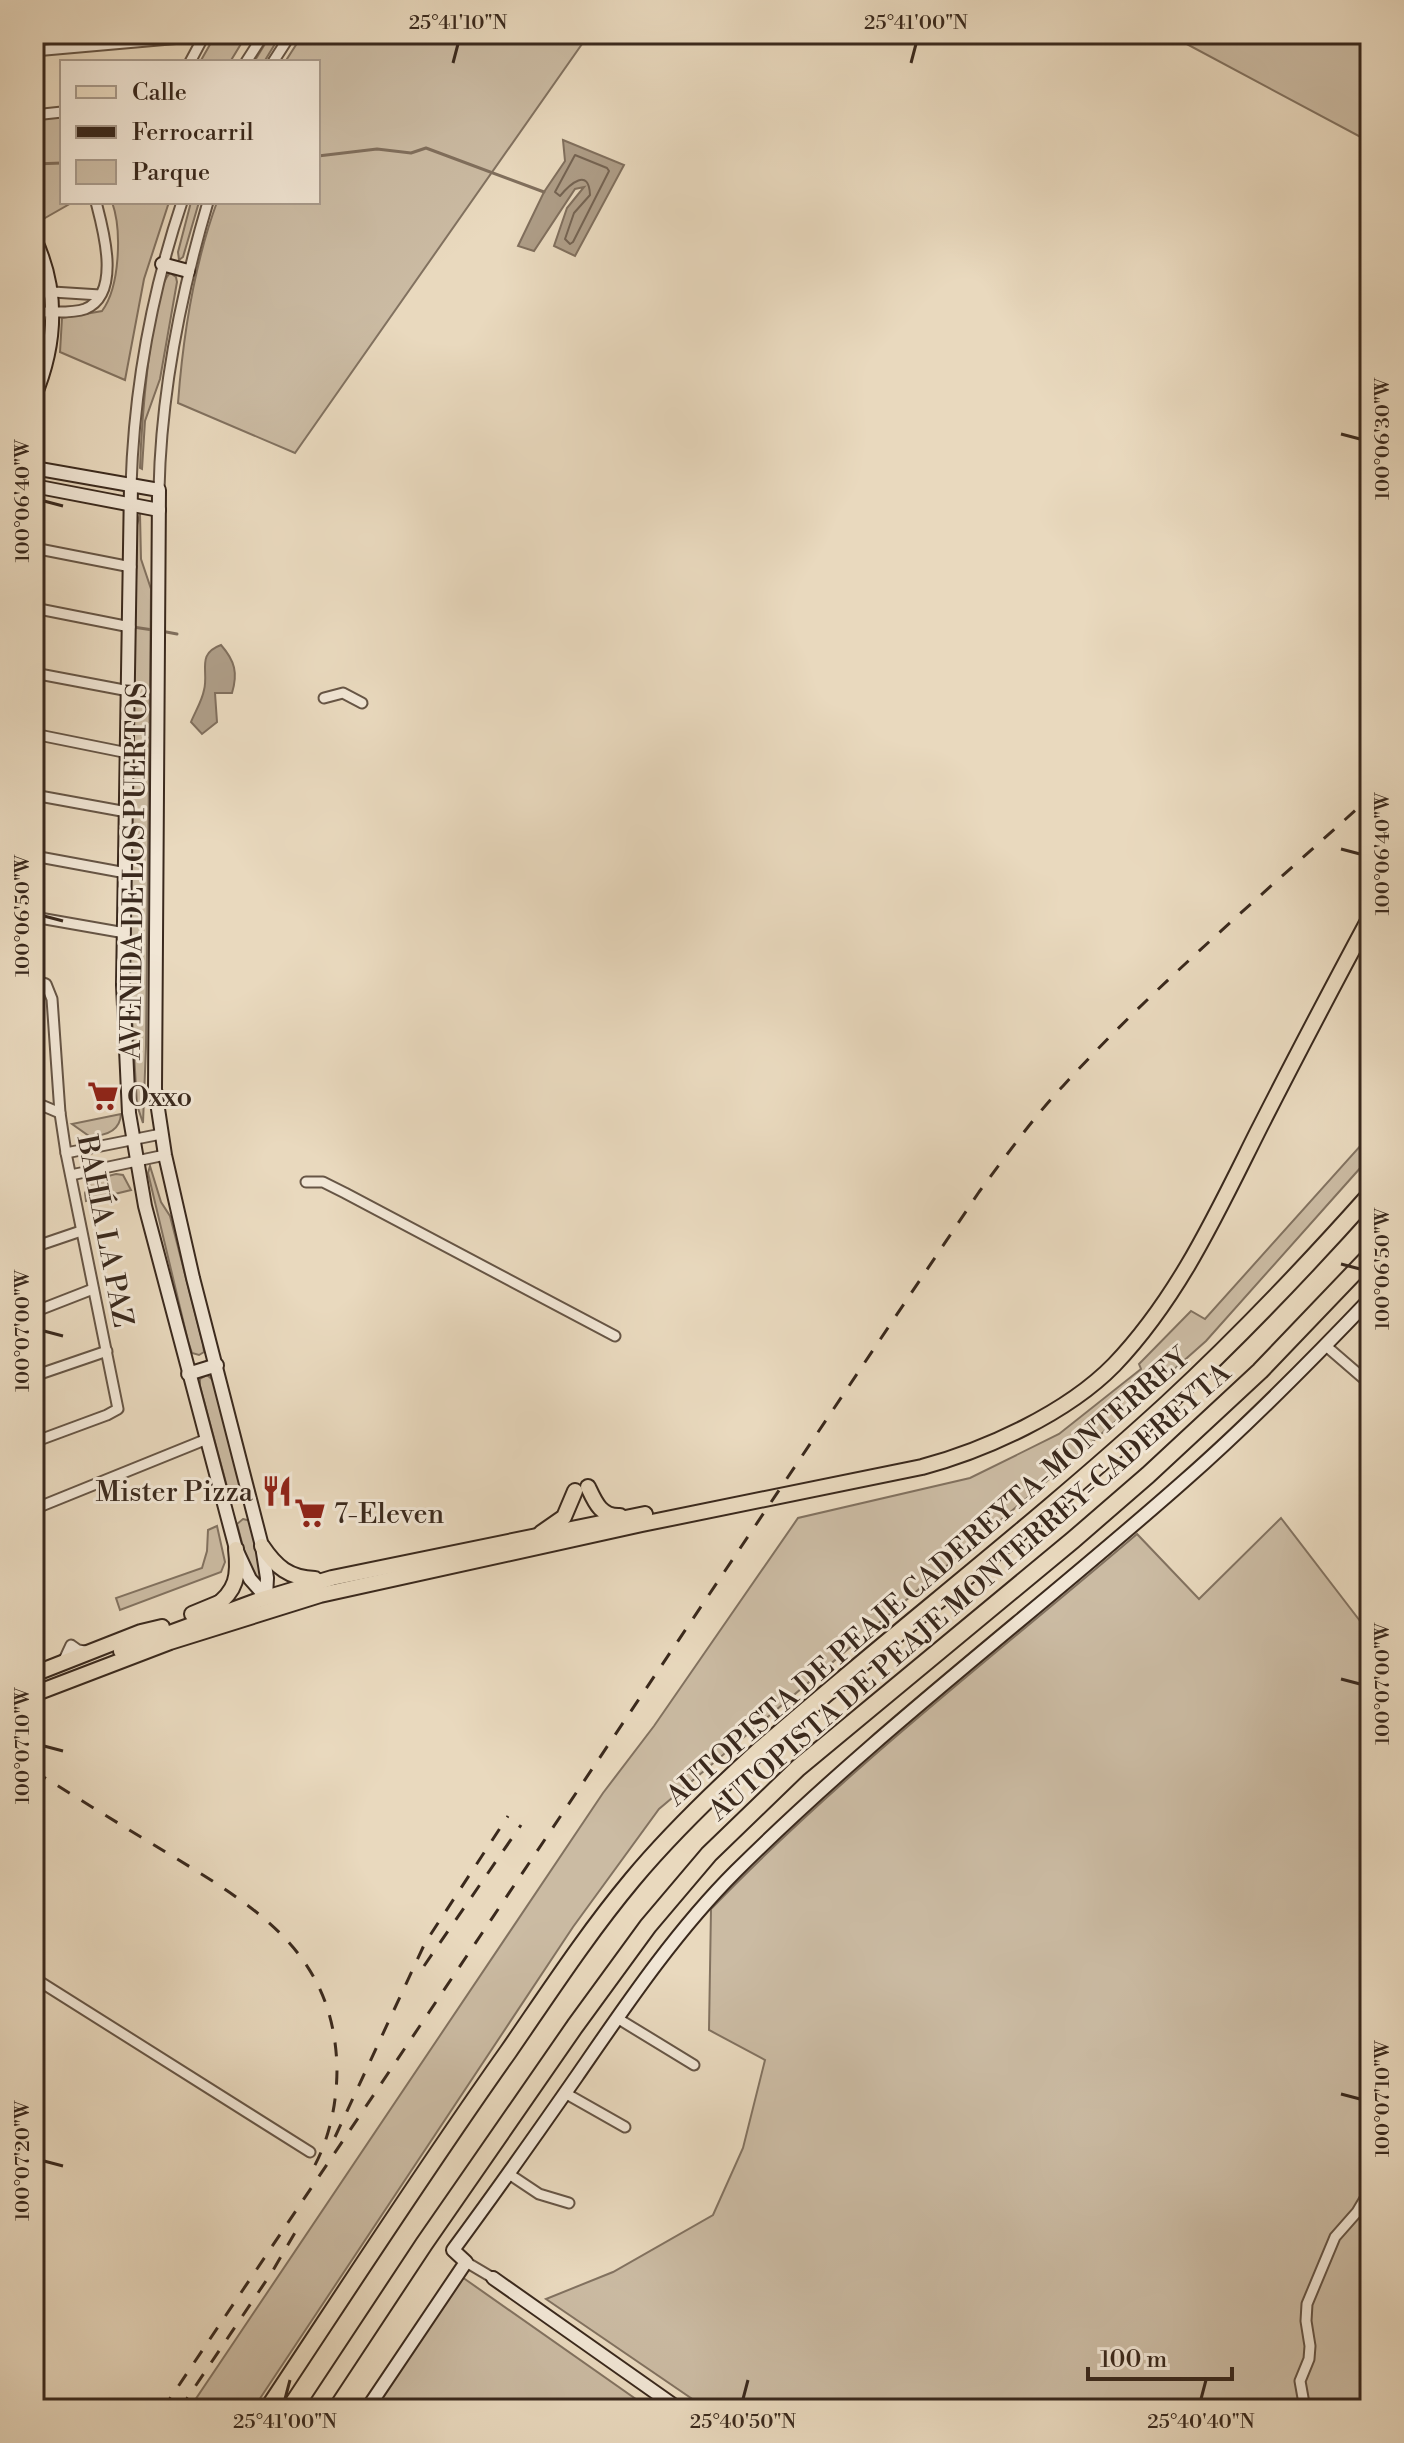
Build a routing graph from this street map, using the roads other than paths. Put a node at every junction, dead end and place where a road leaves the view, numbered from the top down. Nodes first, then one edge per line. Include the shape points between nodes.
1 (264, 34) edge
2 (291, 34) edge
3 (205, 35) edge
4 (34, 51) edge
5 (191, 60) edge
6 (247, 60) edge
7 (274, 60) edge
8 (60, 112) edge
9 (34, 115) edge
10 (97, 204) edge
11 (181, 204) edge
12 (207, 204) edge
13 (34, 237) edge
14 (162, 264) junction
15 (188, 271) junction
16 (35, 285) edge
17 (52, 292) junction
18 (100, 295) junction
19 (40, 312) junction
20 (54, 312) junction
21 (45, 339) junction
22 (34, 362) edge
23 (34, 398) edge
24 (34, 468) edge
25 (34, 486) edge
26 (131, 486) junction
27 (159, 490) junction
28 (132, 506) junction
29 (159, 510) junction
30 (34, 548) edge
31 (131, 567) junction
32 (34, 608) edge
33 (130, 627) junction
34 (34, 673) edge
35 (129, 691) junction
36 (324, 698) dead end
37 (362, 703) dead end
38 (34, 734) edge
39 (128, 753) junction
40 (34, 795) edge
41 (127, 812) junction
42 (34, 856) edge
43 (126, 873) junction
44 (34, 917) edge
45 (1370, 917) edge
46 (125, 933) junction
47 (34, 980) edge
48 (34, 1102) edge
49 (60, 1113) junction
50 (161, 1134) junction
51 (133, 1140) junction
52 (66, 1153) junction
53 (165, 1155) junction
54 (136, 1161) junction
55 (71, 1175) junction
56 (306, 1182) dead end
57 (1370, 1195) edge
58 (81, 1231) junction
59 (34, 1247) edge
60 (1370, 1256) edge
61 (93, 1289) junction
62 (1370, 1299) edge
63 (34, 1312) edge
64 (615, 1336) dead end
65 (1326, 1346) junction
66 (107, 1351) junction
67 (1120, 1356) junction
68 (217, 1365) junction
69 (188, 1374) junction
70 (34, 1376) edge
71 (1370, 1384) edge
72 (207, 1439) junction
73 (34, 1442) edge
74 (34, 1509) edge
75 (636, 1516) junction
76 (534, 1537) junction
77 (262, 1546) junction
78 (236, 1549) junction
79 (332, 1578) junction
80 (385, 1582) junction
81 (266, 1597) junction
82 (221, 1602) junction
83 (165, 1637) junction
84 (118, 1640) junction
85 (34, 1674) edge
86 (34, 1685) edge
87 (34, 1694) edge
88 (34, 1978) edge
89 (617, 2018) junction
90 (1370, 2022) edge
91 (1370, 2041) edge
92 (694, 2065) dead end
93 (565, 2093) junction
94 (625, 2127) dead end
95 (310, 2152) dead end
96 (509, 2174) junction
97 (1370, 2190) edge
98 (569, 2203) dead end
99 (466, 2262) junction
100 (493, 2278) joint
101 (268, 2409) edge
102 (315, 2409) edge
103 (367, 2409) edge
104 (679, 2409) edge
105 (1305, 2409) edge

1 - 6 street
2 - 7 street
3 - 4 street
3 - 5 street
8 - 9 street
10 - 18 street via 107,261
11 - 14 street, AVENIDA DE LOS PUERTOS
12 - 15 street, AVENIDA DE LOS PUERTOS
13 - 17 street
14 - 15 street
14 - 26 street, AVENIDA DE LOS PUERTOS via 138,381
15 - 27 street, AVENIDA DE LOS PUERTOS via 163,409
16 - 17 street
16 - 19 street
17 - 18 street
17 - 20 street
18 - 20 street via 86,309
19 - 20 street
19 - 21 street
20 - 21 street
21 - 22 street
21 - 23 street via 44,374
24 - 26 street
25 - 28 street
26 - 27 street
26 - 28 street, AVENIDA DE LOS PUERTOS
27 - 29 street, AVENIDA DE LOS PUERTOS
28 - 29 street
28 - 31 street, AVENIDA DE LOS PUERTOS
29 - 50 street, AVENIDA DE LOS PUERTOS via 154,1011
30 - 31 street
31 - 33 street, AVENIDA DE LOS PUERTOS
32 - 33 street
33 - 35 street, AVENIDA DE LOS PUERTOS
34 - 35 street
35 - 39 street, AVENIDA DE LOS PUERTOS
36 - 37 street via 343,693
38 - 39 street
39 - 41 street, AVENIDA DE LOS PUERTOS
40 - 41 street
41 - 43 street, AVENIDA DE LOS PUERTOS
42 - 43 street
43 - 46 street, AVENIDA DE LOS PUERTOS
44 - 46 street
45 - 67 main road via 1208,1233 1160,1309
46 - 51 street, AVENIDA DE LOS PUERTOS via 125,1047
47 - 49 street, BAHÍA LA PAZ via 46,984 52,999
48 - 49 street
49 - 52 street, BAHÍA LA PAZ
50 - 51 street
50 - 53 street, AVENIDA DE LOS PUERTOS
51 - 52 street
51 - 54 street, AVENIDA DE LOS PUERTOS
52 - 55 street, BAHÍA LA PAZ
53 - 54 street
53 - 68 street, AVENIDA DE LOS PUERTOS
54 - 55 street
54 - 69 street, AVENIDA DE LOS PUERTOS
55 - 58 street, BAHÍA LA PAZ
56 - 64 street via 323,1182
57 - 101 highway, AUTOPISTA DE PEAJE CADEREYTA-MONTERREY via 1168,1403 771,1740 666,1842 594,1929 498,2065
58 - 59 street
58 - 61 street, BAHÍA LA PAZ
60 - 102 highway, AUTOPISTA DE PEAJE MONTERREY-CADEREYTA via 1260,1371 1148,1475 798,1768 709,1854 664,1905 575,2026
61 - 63 street
61 - 66 street, BAHÍA LA PAZ
62 - 65 street
65 - 71 street
65 - 89 street via 1205,1463 873,1743 735,1872 669,1947
66 - 70 street
66 - 73 street, BAHÍA LA PAZ via 118,1409
67 - 75 main road via 1026,1421 938,1457
67 - 80 main road via 1050,1412 1005,1438 945,1461
68 - 69 street
68 - 77 street, AVENIDA DE LOS PUERTOS
69 - 72 street, AVENIDA DE LOS PUERTOS
72 - 74 street
72 - 78 street, AVENIDA DE LOS PUERTOS
75 - 76 main road
75 - 76 main road via 612,1517 581,1489 564,1517
76 - 79 main road
77 - 79 main road via 287,1573
77 - 81 street, AVENIDA DE LOS PUERTOS
78 - 81 street, AVENIDA DE LOS PUERTOS via 250,1579
78 - 82 main road via 236,1584
79 - 81 main road
80 - 81 main road
80 - 83 main road
81 - 83 main road via 252,1608
82 - 83 main road
82 - 84 main road
83 - 84 main road
83 - 86 main road
83 - 87 main road
84 - 85 main road
88 - 95 street
89 - 92 street
89 - 93 street
90 - 91 street
93 - 94 street
93 - 96 street
96 - 98 street via 539,2194
96 - 99 street via 453,2250
97 - 105 street via 1335,2237 1307,2304 1309,2359 1300,2381
99 - 100 street
99 - 103 street
100 - 104 street

